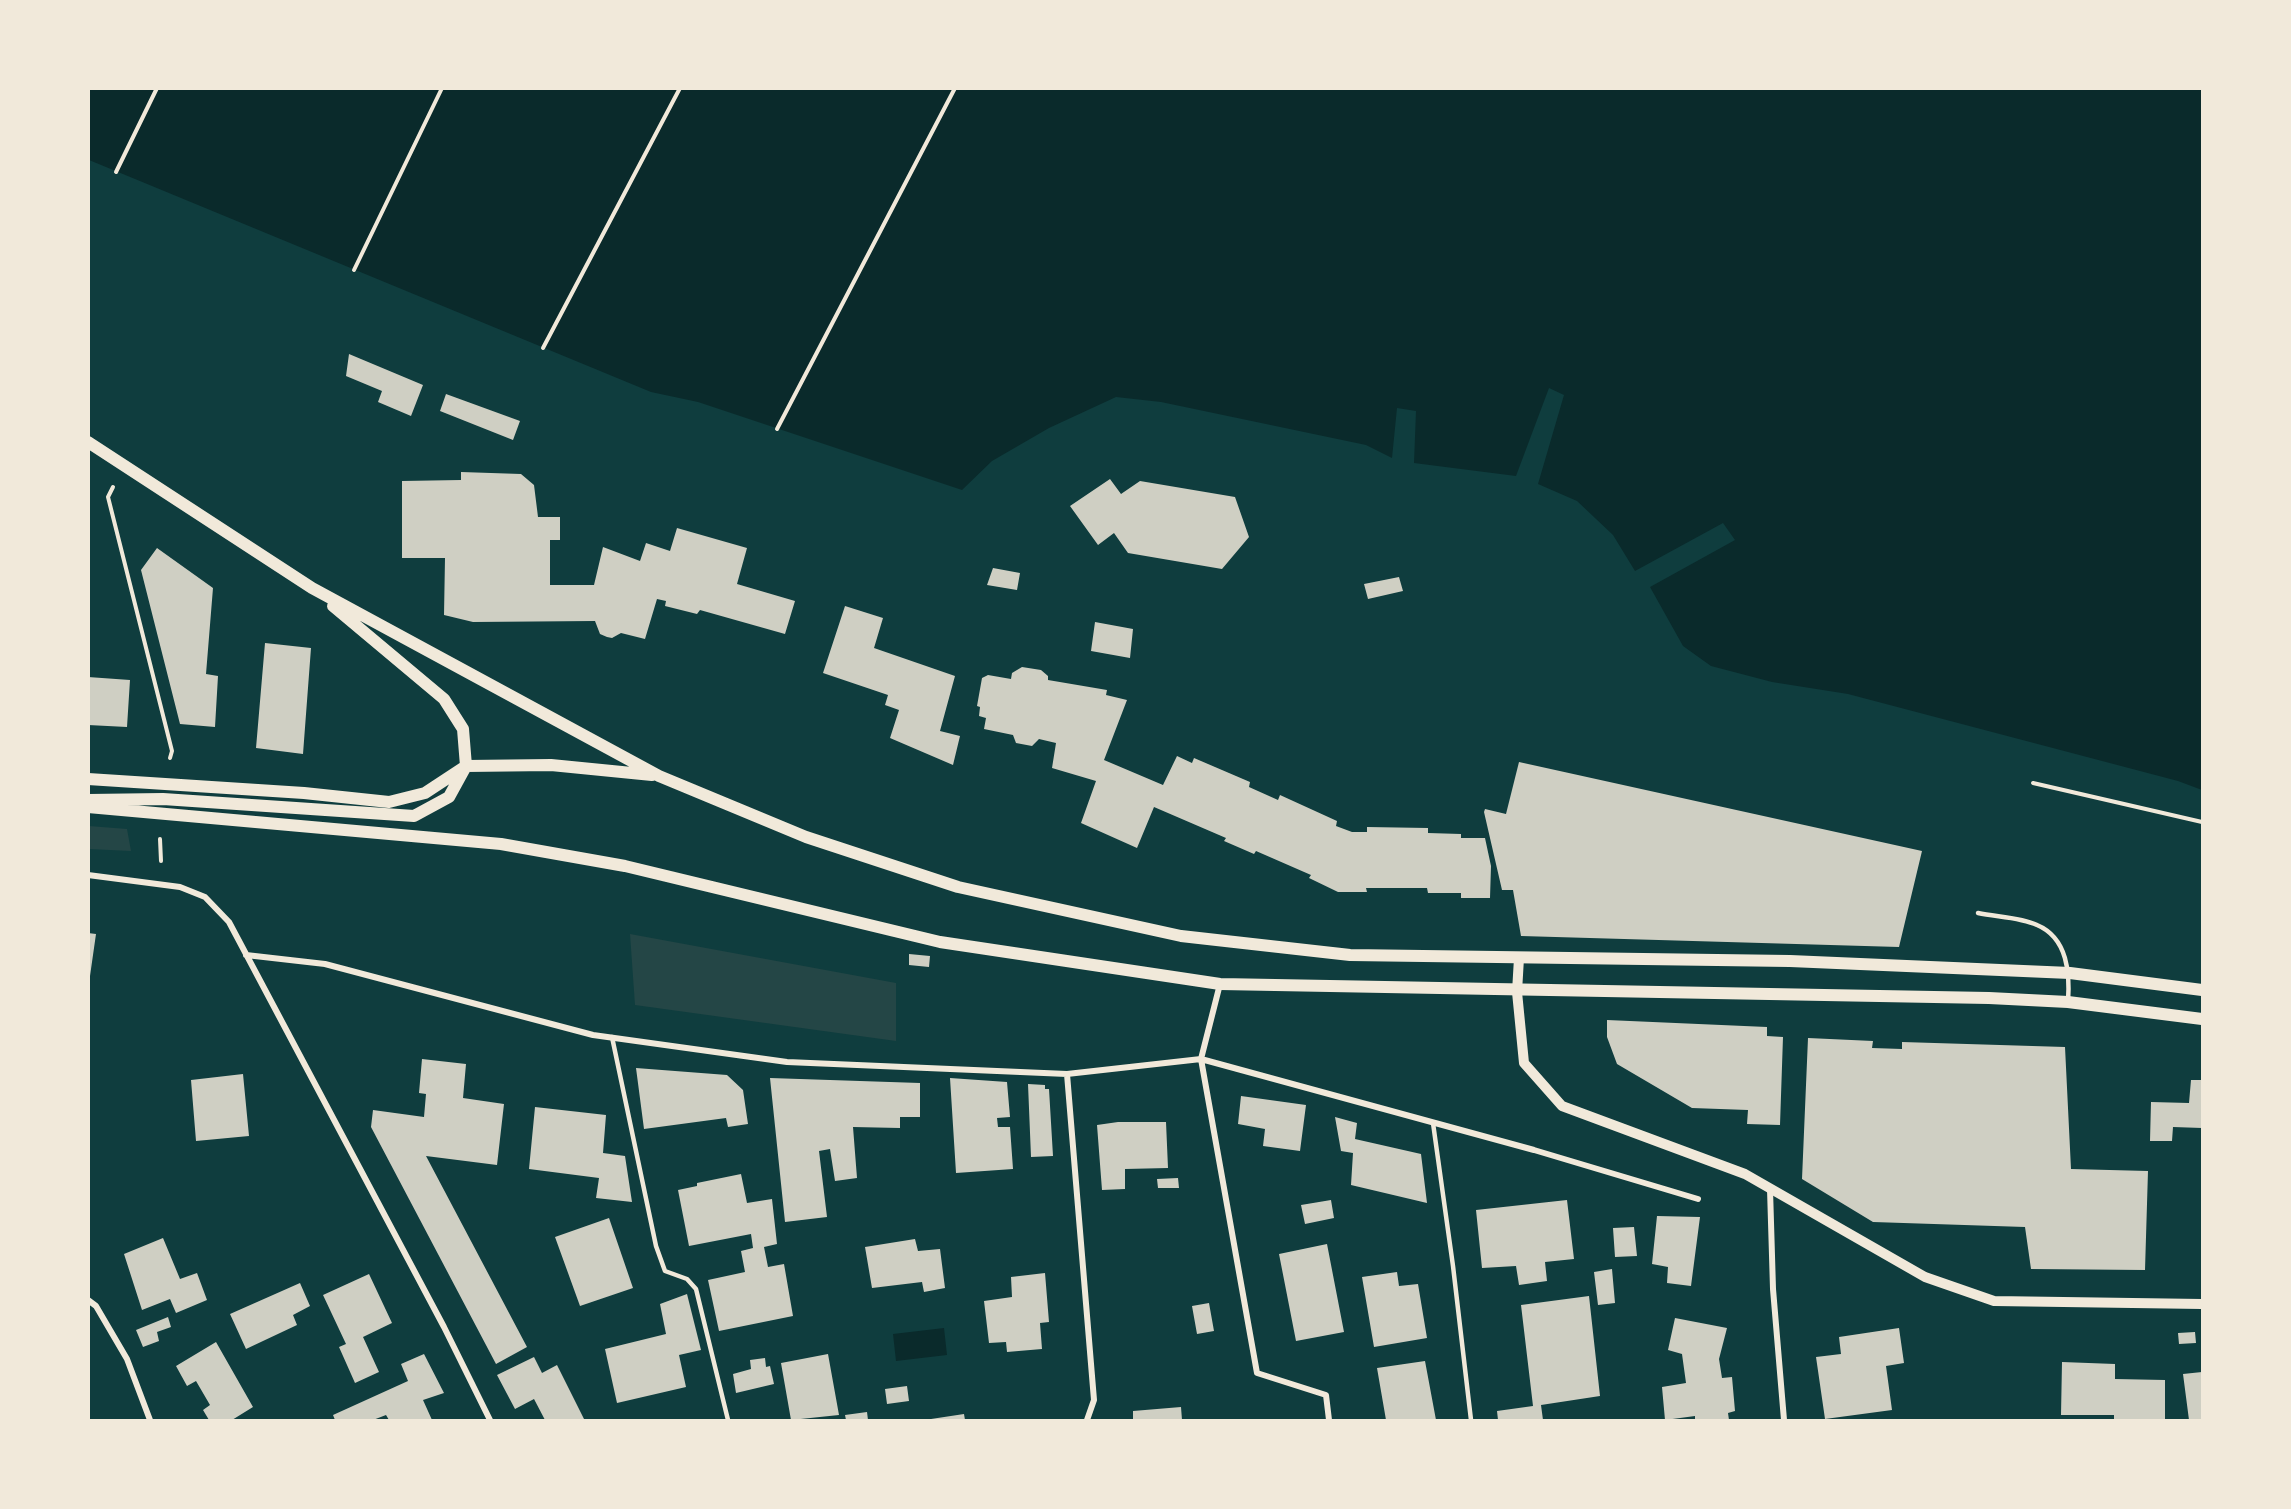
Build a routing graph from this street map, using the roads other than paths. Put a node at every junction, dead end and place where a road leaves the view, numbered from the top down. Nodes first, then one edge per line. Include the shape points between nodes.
1 (88, 442) edge
2 (312, 588) junction
3 (466, 766) junction
4 (659, 776) junction
5 (88, 779) edge
6 (88, 800) edge
7 (88, 807) edge
8 (88, 875) edge
9 (1978, 913) dead end
10 (246, 955) junction
11 (1518, 958) junction
12 (2070, 973) junction
13 (1220, 984) junction
14 (2202, 990) edge
15 (1517, 992) junction
16 (2068, 1002) junction
17 (2202, 1018) edge
18 (612, 1037) junction
19 (1201, 1059) junction
20 (1067, 1074) junction
21 (1433, 1123) junction
22 (1770, 1189) junction
23 (1698, 1199) dead end
24 (88, 1300) edge
25 (2202, 1304) edge
26 (150, 1420) edge
27 (490, 1420) edge
28 (728, 1420) edge
29 (1087, 1420) edge
30 (1329, 1420) edge
31 (1471, 1420) edge
32 (1784, 1420) edge

1 - 2 main road
2 - 3 main road via 444,699 463,729
2 - 4 main road
3 - 4 main road via 551,765
3 - 5 main road via 425,793 388,802
3 - 6 main road via 449,797 414,816 163,798
4 - 11 main road via 806,837 958,886 1181,936 1350,955
7 - 13 main road via 501,844 625,866 940,942
8 - 10 street via 161,883 205,897 229,922
9 - 12 lane via 2038,925 2060,945
10 - 18 street via 325,964
10 - 27 street
11 - 12 main road via 1790,961
11 - 15 street
12 - 14 main road
12 - 16 lane
13 - 15 main road
13 - 19 street
15 - 16 main road
15 - 22 street via 1524,1063 1562,1106 1745,1174
16 - 17 main road
18 - 20 street via 787,1062
18 - 28 lane via 656,1246 665,1271 687,1279 696,1289
19 - 20 street
19 - 21 street
19 - 30 street via 1257,1373 1326,1395
20 - 29 street via 1095,1400
21 - 23 street
21 - 31 lane
22 - 25 street via 1925,1277 1994,1301
22 - 32 street via 1773,1290
24 - 26 street via 96,1306 127,1359

